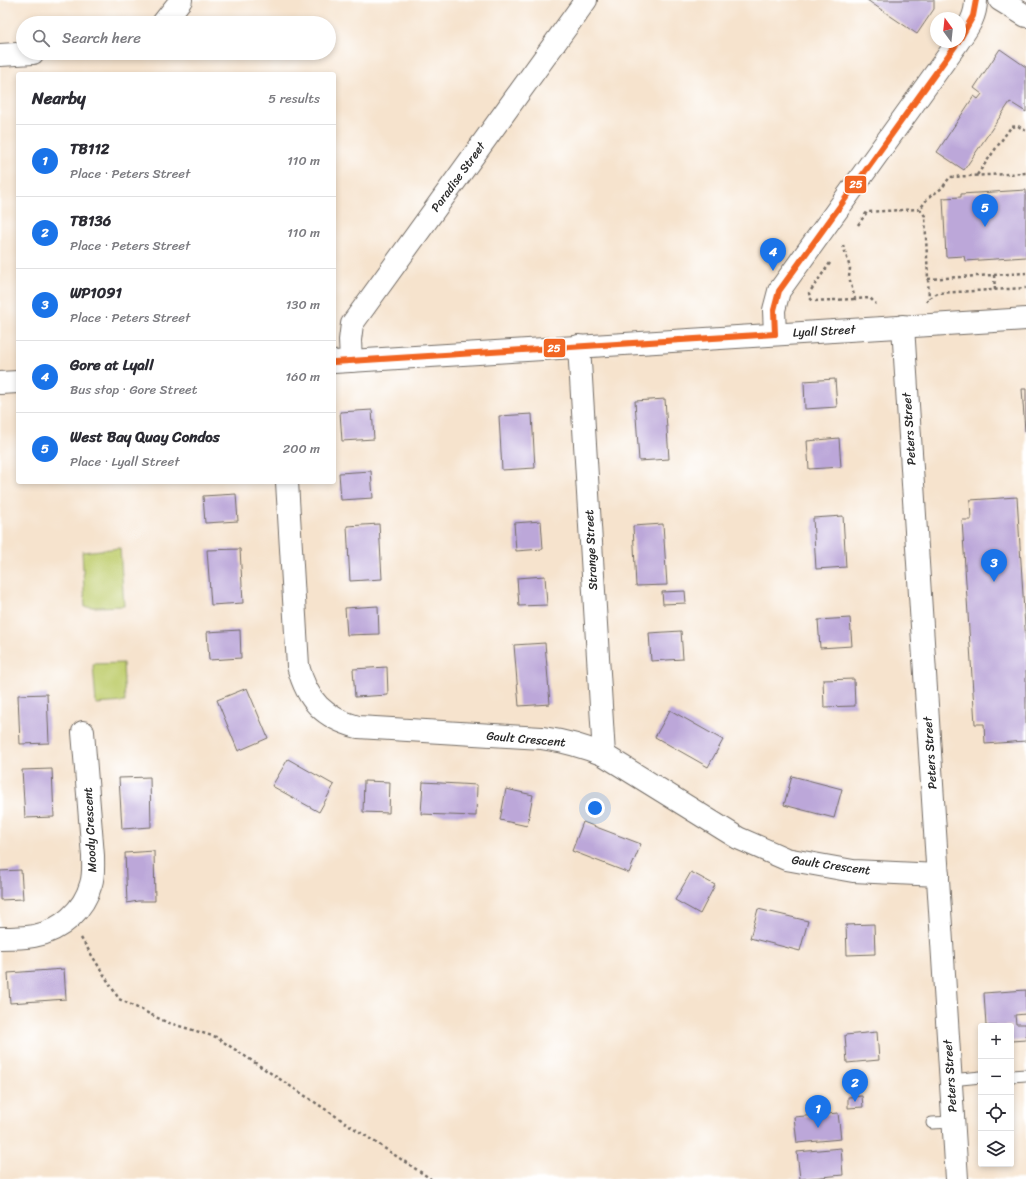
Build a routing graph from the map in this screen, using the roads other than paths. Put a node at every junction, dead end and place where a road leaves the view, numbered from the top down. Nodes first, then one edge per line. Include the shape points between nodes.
1 (182, 0) edge
2 (586, 0) edge
3 (976, 0) edge
4 (1000, 0) edge
5 (169, 16) edge
6 (1026, 16) edge
7 (966, 30) edge
8 (954, 48) edge
9 (16, 54) edge
10 (0, 55) edge
11 (1026, 319) edge
12 (903, 326) junction
13 (775, 334) junction
14 (579, 346) junction
15 (342, 362) edge
16 (16, 382) edge
17 (0, 383) edge
18 (287, 484) edge
19 (83, 732) dead end
20 (604, 755) junction
21 (938, 875) junction
22 (0, 938) edge
23 (1026, 1075) edge
24 (1014, 1076) edge
25 (978, 1077) edge
26 (951, 1080) junction
27 (953, 1122) junction
28 (932, 1123) dead end
29 (957, 1179) edge

1 - 5 street
2 - 15 street, Paradise Street via 352,324 350,340
3 - 7 street via 972,22
4 - 6 street
8 - 13 street via 779,291 774,310
9 - 10 street
11 - 12 street, Lyall Street
12 - 13 street, Lyall Street
12 - 21 street, Peters Street
13 - 14 street, Lyall Street
14 - 15 street, Lyall Street
14 - 20 street, Strange Street
16 - 17 street
18 - 20 street, Gault Crescent via 298,666 302,681 318,706 343,723 358,727 542,738 566,741
19 - 22 street, Moody Crescent via 93,870 86,896 69,918 47,932 34,936
20 - 21 street, Gault Crescent via 738,838 786,859 853,871
21 - 26 street, Peters Street
23 - 24 lane
25 - 26 lane
26 - 27 street, Peters Street
27 - 28 lane
27 - 29 street, Peters Street

